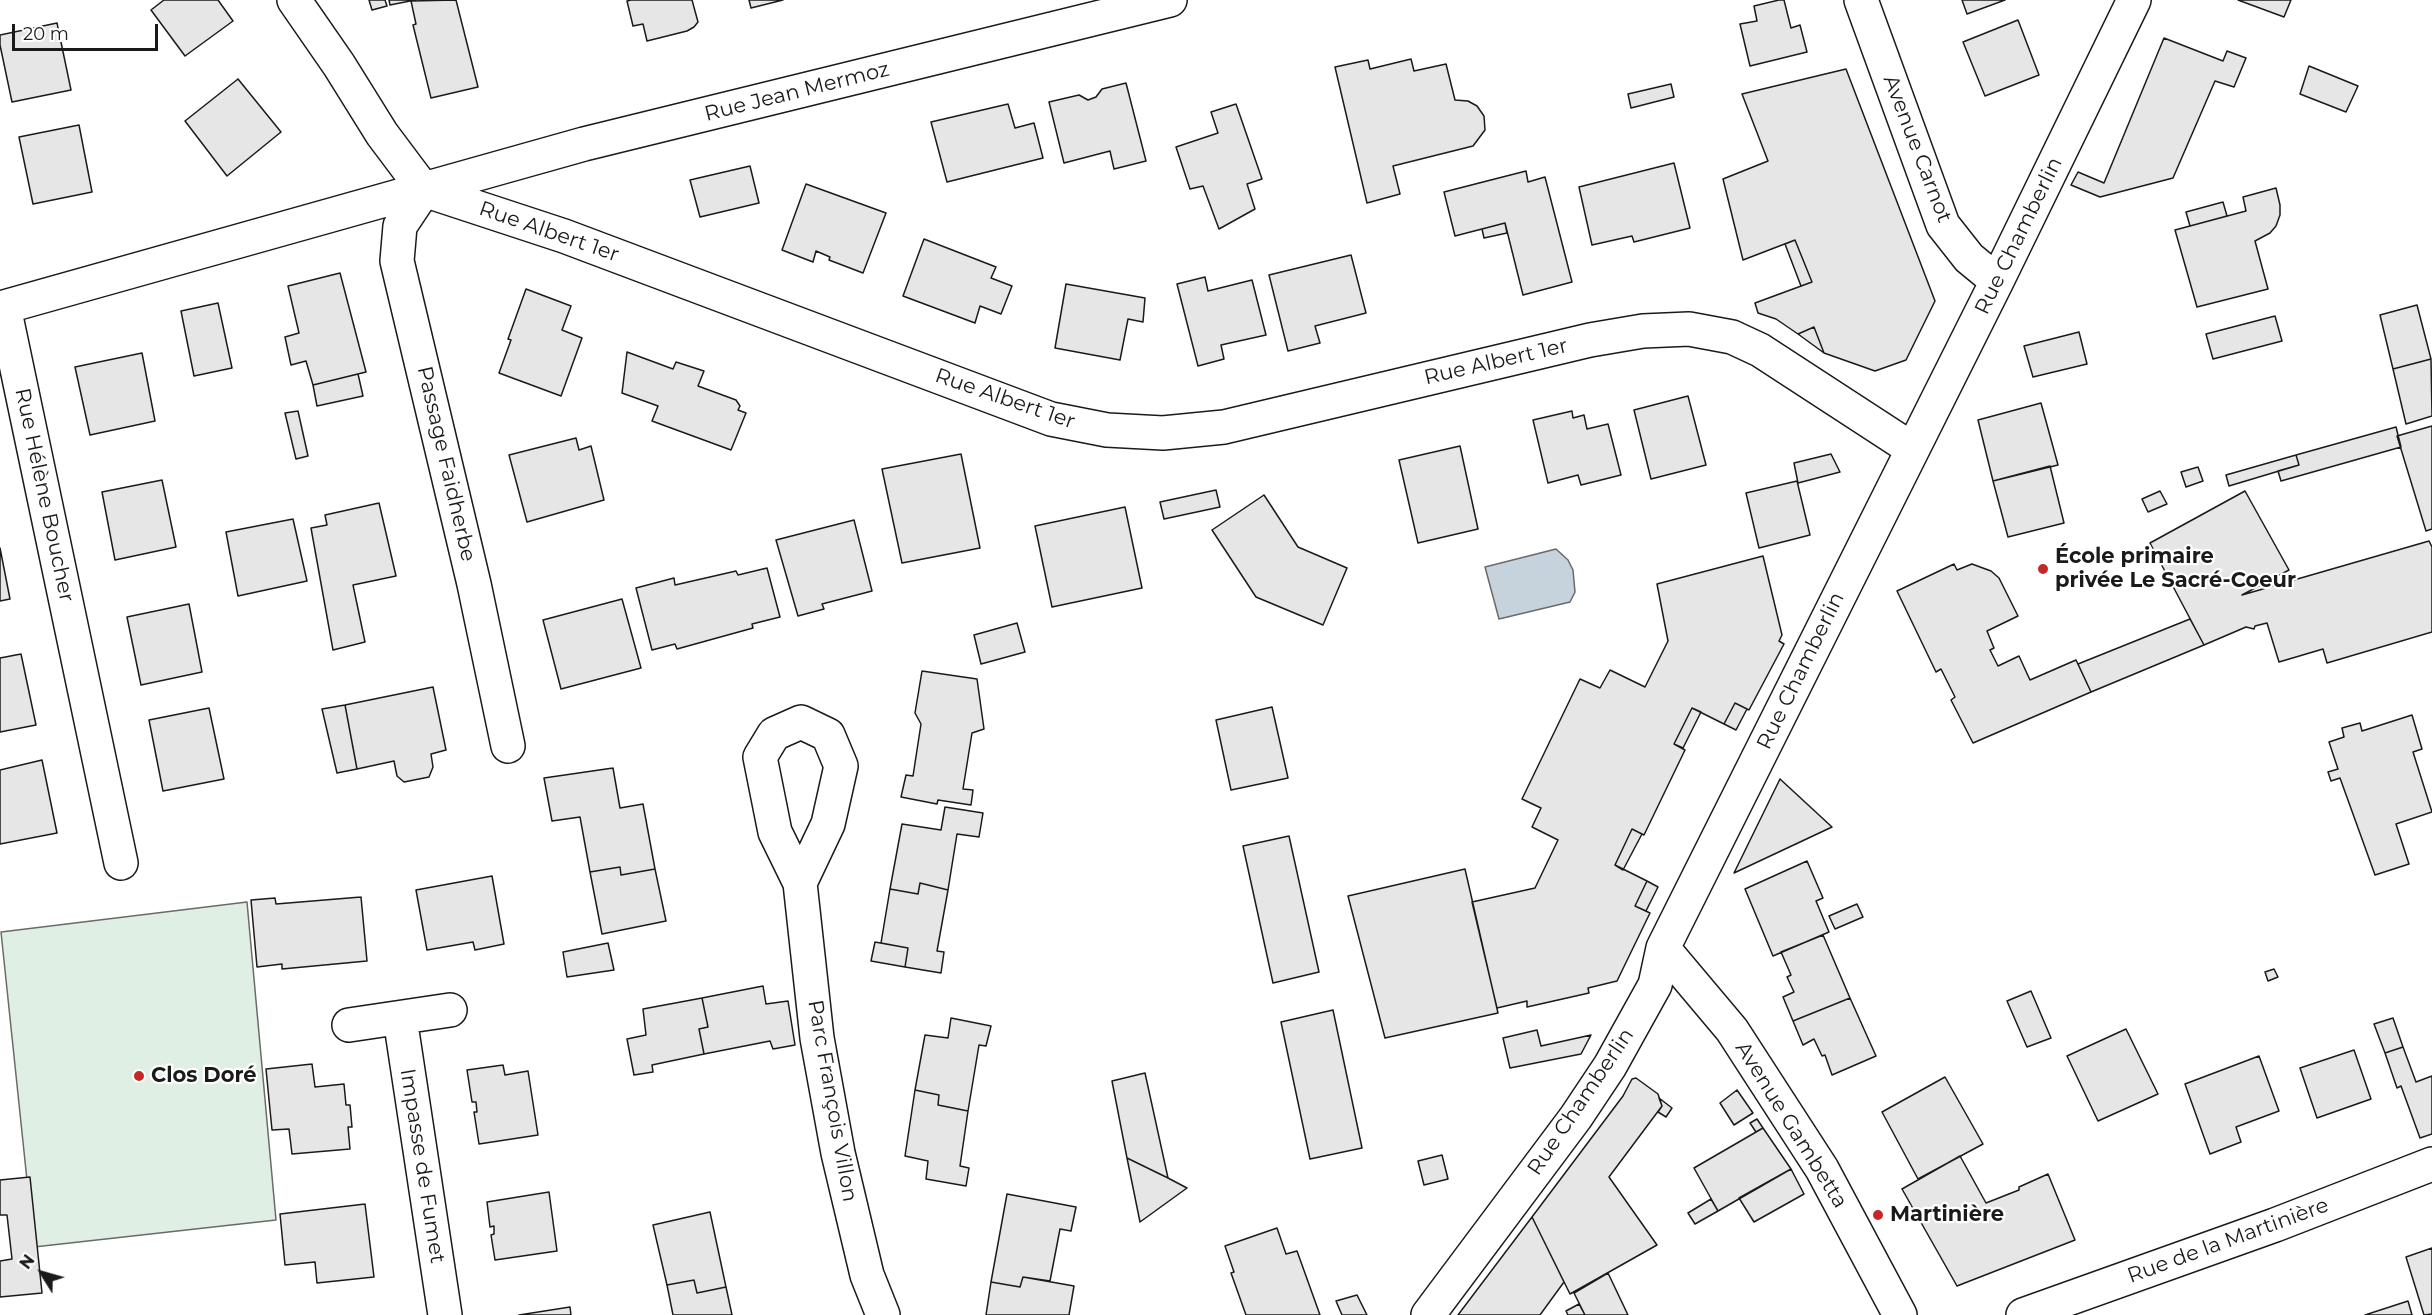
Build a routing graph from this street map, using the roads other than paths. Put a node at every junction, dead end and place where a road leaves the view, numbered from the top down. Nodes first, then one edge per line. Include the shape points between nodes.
1 (294, 0) edge
2 (1170, 0) edge
3 (1861, 0) edge
4 (2134, 0) edge
5 (424, 190) junction
6 (1997, 281) junction
7 (1912, 449) junction
8 (508, 746) dead end
9 (121, 863) dead end
10 (800, 883) dead end
11 (1663, 948) junction
12 (450, 1010) dead end
13 (400, 1017) junction
14 (349, 1025) dead end
15 (2432, 1164) edge
16 (445, 1315) edge
17 (883, 1315) edge
18 (1428, 1315) edge
19 (1900, 1315) edge
20 (2023, 1315) edge

1 - 5 street via 382,134
2 - 5 street, Rue Jean Mermoz via 584,144
3 - 6 street, Avenue Carnot via 1943,225 1969,258
4 - 6 street, Rue Chamberlin
5 - 7 street, Rue Albert 1er via 564,236 1051,419 1107,430 1163,433 1224,427 1590,340 1643,331 1689,329 1732,338 1760,350
5 - 8 street, Passage Faidherbe via 400,226 397,261
5 - 9 street, Rue Hélène Boucher via 4,307
6 - 7 street, Rue Chamberlin
7 - 11 street, Rue Chamberlin
10 - 17 street, Parc François Villon via 818,1038 838,1153 867,1275
11 - 18 street, Rue Chamberlin via 1655,985 1610,1066 1576,1118
11 - 19 street, Avenue Gambetta via 1732,1030 1822,1169
12 - 13 street
13 - 14 street
13 - 16 street, Impasse de Fumet
15 - 20 street, Rue de la Martinière

